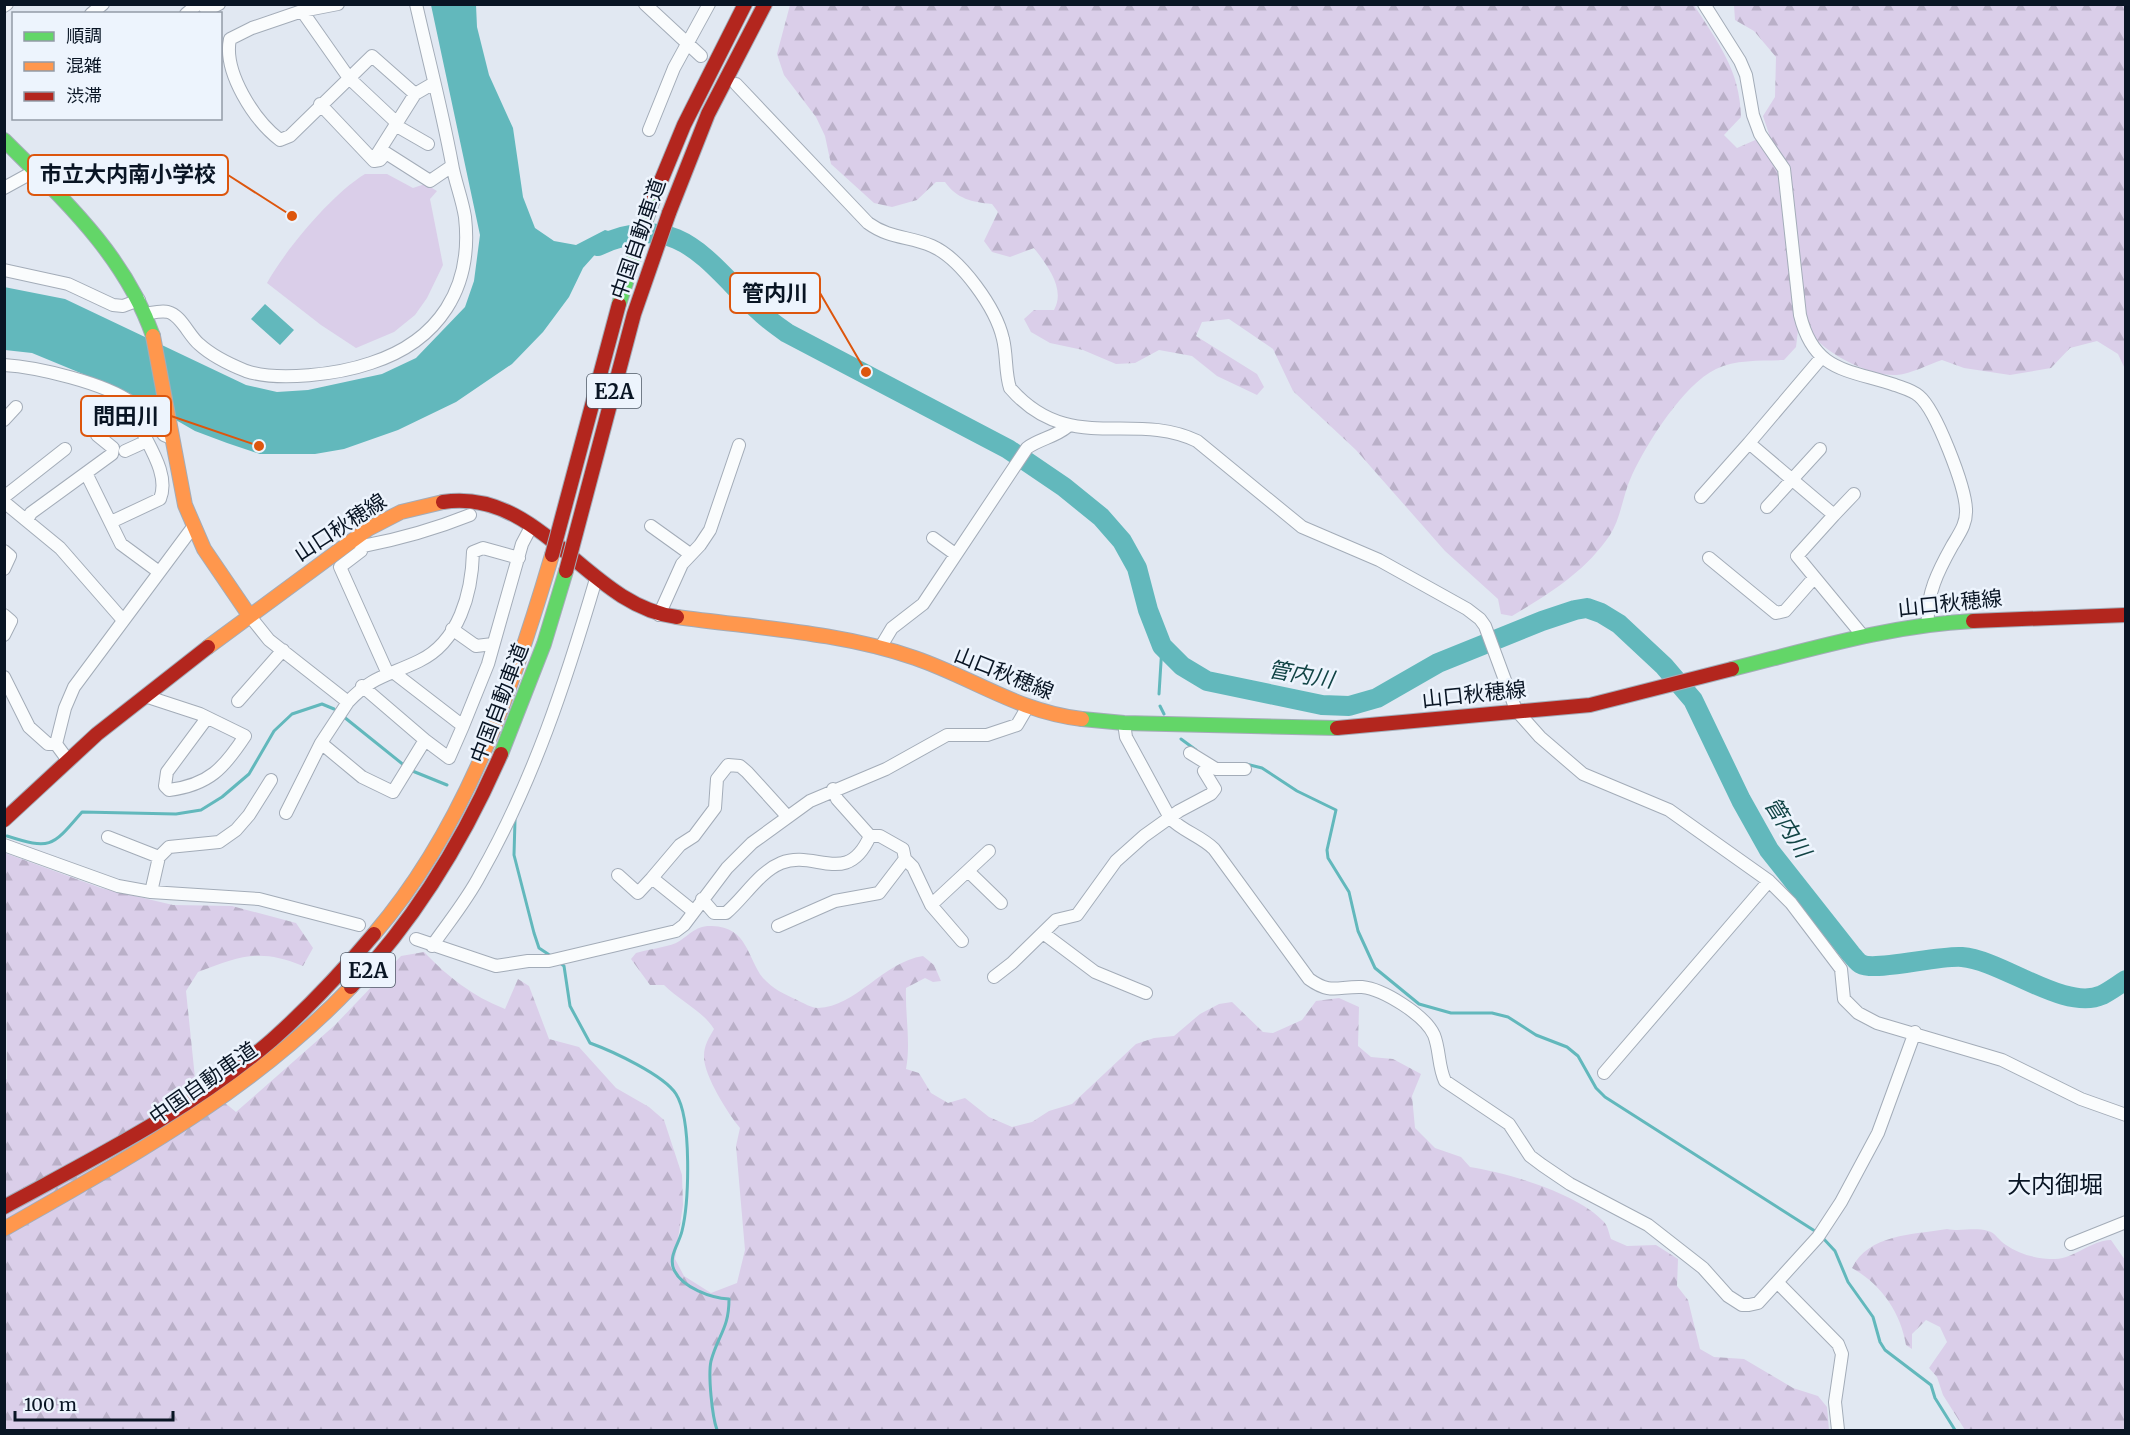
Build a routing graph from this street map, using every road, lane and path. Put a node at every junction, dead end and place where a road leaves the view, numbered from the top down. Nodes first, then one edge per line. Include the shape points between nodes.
1 (200, 4) edge
2 (219, 4) edge
3 (338, 4) edge
4 (416, 4) edge
5 (645, 4) edge
6 (709, 4) edge
7 (745, 4) edge
8 (765, 4) edge
9 (1704, 4) edge
10 (302, 11) junction
11 (687, 44) junction
12 (701, 56) dead end
13 (349, 78) junction
14 (434, 82) junction
15 (736, 84) dead end
16 (415, 94) junction
17 (320, 104) junction
18 (396, 124) junction
19 (649, 130) dead end
20 (4, 140) edge
21 (428, 144) dead end
22 (376, 156) dead end
23 (452, 165) junction
24 (35, 171) junction
25 (4, 188) edge
26 (4, 270) edge
27 (139, 300) junction
28 (146, 318) junction
29 (1822, 357) junction
30 (4, 365) edge
31 (16, 407) dead end
32 (4, 420) edge
33 (1067, 426) junction
34 (170, 432) junction
35 (97, 435) dead end
36 (1749, 443) junction
37 (739, 445) dead end
38 (1820, 448) dead end
39 (65, 449) dead end
40 (125, 451) dead end
41 (86, 473) junction
42 (1792, 479) junction
43 (1854, 494) dead end
44 (4, 497) edge
45 (1701, 497) dead end
46 (4, 502) edge
47 (1767, 507) dead end
48 (1834, 514) junction
49 (470, 515) dead end
50 (27, 520) junction
51 (111, 522) junction
52 (532, 525) junction
53 (651, 526) dead end
54 (193, 527) junction
55 (933, 538) dead end
56 (359, 542) junction
57 (4, 551) edge
58 (690, 554) junction
59 (955, 554) junction
60 (519, 558) junction
61 (1709, 558) dead end
62 (4, 569) edge
63 (159, 572) junction
64 (596, 579) junction
65 (1813, 579) junction
66 (4, 615) edge
67 (249, 615) junction
68 (659, 615) junction
69 (2126, 615) edge
70 (123, 618) junction
71 (1928, 623) junction
72 (452, 629) junction
73 (4, 635) edge
74 (1863, 636) junction
75 (493, 644) junction
76 (880, 648) junction
77 (283, 650) junction
78 (391, 673) junction
79 (4, 677) edge
80 (362, 686) junction
81 (145, 696) junction
82 (238, 701) dead end
83 (348, 702) junction
84 (1027, 708) junction
85 (1516, 710) junction
86 (207, 718) junction
87 (1124, 723) junction
88 (463, 726) junction
89 (425, 740) junction
90 (321, 743) junction
91 (56, 744) junction
92 (1190, 753) dead end
93 (68, 759) junction
94 (1209, 766) junction
95 (1245, 769) dead end
96 (271, 780) dead end
97 (833, 789) junction
98 (286, 813) dead end
99 (787, 816) junction
100 (1170, 818) junction
101 (4, 820) edge
102 (870, 836) junction
103 (108, 837) dead end
104 (4, 845) edge
105 (989, 851) dead end
106 (159, 857) junction
107 (905, 859) junction
108 (969, 872) junction
109 (618, 875) dead end
110 (652, 878) junction
111 (1769, 881) junction
112 (151, 892) junction
113 (702, 899) junction
114 (1000, 903) dead end
115 (931, 905) junction
116 (693, 911) junction
117 (359, 925) dead end
118 (778, 926) dead end
119 (1043, 933) junction
120 (416, 939) dead end
121 (962, 941) dead end
122 (432, 946) junction
123 (994, 976) dead end
124 (1146, 993) dead end
125 (1915, 1032) junction
126 (1604, 1073) dead end
127 (2126, 1115) edge
128 (4, 1207) edge
129 (2126, 1222) edge
130 (4, 1229) edge
131 (2071, 1244) dead end
132 (1777, 1282) junction
133 (1838, 1431) edge

1 - 2 street via 207,10
3 - 10 street
4 - 14 street
5 - 11 street
6 - 11 street
7 - 128 main road, 中国自動車道 / E2A, bridge via 684,125 651,205 618,308 523,655 479,767 438,845 411,888 363,948 288,1025 202,1092 143,1131
8 - 130 main road, 中国自動車道 / E2A, bridge via 708,114 669,213 634,314 566,571 534,675 494,775 454,852 377,960 339,1001 259,1072 183,1124
9 - 29 street via 1740,60 1760,134 1784,169 1800,315 1805,336
10 - 13 street
10 - 17 street via 230,39 230,71 262,124 280,140 290,136
11 - 12 street
11 - 19 street
13 - 16 street via 372,56
13 - 17 street
13 - 18 street
14 - 16 street
14 - 23 street
15 - 33 street via 868,223 892,237 930,245 956,263 979,290 998,323 1010,388
16 - 18 street
17 - 23 street via 371,160 380,160 386,153 430,181
18 - 21 street
18 - 22 street
20 - 24 main road
23 - 28 street via 464,214 464,273 434,325 394,355 342,370 260,375 207,351 168,312
24 - 25 street
24 - 27 main road via 109,251
26 - 27 street via 68,284 112,305
27 - 28 main road
28 - 34 main road via 159,365
29 - 36 street
29 - 71 street via 1839,370 1918,395 1930,409 1946,445 1966,509 1964,527 1939,570 1927,603
30 - 34 street via 24,366 85,382 130,401 164,435
31 - 32 street
33 - 59 street via 1027,448
33 - 85 street via 1177,431 1197,441 1302,527 1379,560 1467,609 1485,626
34 - 54 main road
35 - 41 street via 113,448 112,454
36 - 42 street
36 - 45 street
37 - 58 street via 710,530
38 - 42 street
39 - 44 street
40 - 51 street via 145,436 158,462 163,490 160,499
41 - 50 street
41 - 51 street
42 - 47 street
42 - 48 street
43 - 48 street
46 - 50 street
48 - 65 street via 1797,556
49 - 56 street via 422,533
50 - 70 street via 60,548
51 - 63 street via 121,544
52 - 56 main road, 山口秋穂線 via 496,506 449,501 401,512
52 - 60 street
52 - 64 main road, 山口秋穂線
53 - 58 street
54 - 63 street
54 - 67 main road
55 - 59 street
56 - 67 main road, 山口秋穂線
56 - 78 street via 360,551 340,567
57 - 62 street via 10,556
58 - 68 street via 672,582
59 - 76 street via 923,604 892,628
60 - 72 street via 483,548 473,552 467,604
60 - 75 street
61 - 65 street via 1776,613 1785,611
63 - 70 street
64 - 68 main road, 山口秋穂線
64 - 122 street via 570,670 510,817 480,877
65 - 74 street
66 - 73 street via 11,621
67 - 77 street via 269,640
67 - 81 main road, 山口秋穂線
68 - 76 main road, 山口秋穂線 via 850,640
69 - 71 main road, 山口秋穂線
70 - 91 street via 74,687
71 - 74 main road, 山口秋穂線
72 - 75 street via 476,646
72 - 78 street via 446,642 421,661
74 - 85 main road, 山口秋穂線 via 1590,705
75 - 88 street
76 - 84 main road, 山口秋穂線 via 916,658
77 - 82 street
77 - 83 street
78 - 80 street
78 - 88 street
79 - 91 street via 29,727 48,744
80 - 83 street
80 - 89 street
81 - 86 street
81 - 93 main road, 山口秋穂線
83 - 90 street
84 - 87 main road, 山口秋穂線 via 1054,716
84 - 97 street via 1017,725 1002,732 947,735 886,769
85 - 87 main road, 山口秋穂線 via 1326,729
85 - 111 street via 1583,774 1669,810
86 - 86 street via 245,736 224,767 192,787 169,790 165,786 168,772
87 - 100 street via 1126,737
88 - 89 street via 449,759
89 - 90 street via 393,792 362,777
90 - 98 street
91 - 93 street
92 - 94 street
93 - 101 main road, 山口秋穂線
94 - 95 street
94 - 100 street via 1204,771 1215,789
96 - 106 street via 249,816 219,842 169,847
97 - 99 street
97 - 102 street via 837,799
99 - 110 street via 740,766 728,765 717,779 715,808 694,836 680,845
99 - 113 street via 752,843
100 - 119 street via 1116,861 1077,915 1056,920
100 - 132 street via 1214,849 1309,979 1329,990 1361,987 1378,991 1423,1021 1433,1034 1445,1080 1509,1124 1530,1156 1570,1184 1648,1225 1742,1305 1758,1303
102 - 107 street via 880,836 903,849
102 - 113 street via 864,848 845,863 834,866 783,862 770,869 726,913 714,913
103 - 106 street
104 - 112 street via 118,886
105 - 108 street
106 - 112 street
107 - 115 street via 913,867
107 - 118 street via 879,893 835,901
108 - 114 street
108 - 115 street
109 - 110 street via 638,893
110 - 116 street
111 - 125 street via 1791,903 1841,969 1844,999 1858,1013 1877,1023
111 - 126 street
112 - 117 street via 259,899
113 - 116 street
115 - 121 street
116 - 122 street via 676,931 549,962 496,966
119 - 123 street
119 - 124 street via 1095,972
120 - 122 street
125 - 127 street via 2002,1060 2082,1099
125 - 132 street via 1870,1150 1820,1234
129 - 131 street
132 - 133 street via 1838,1344 1842,1354 1835,1402

